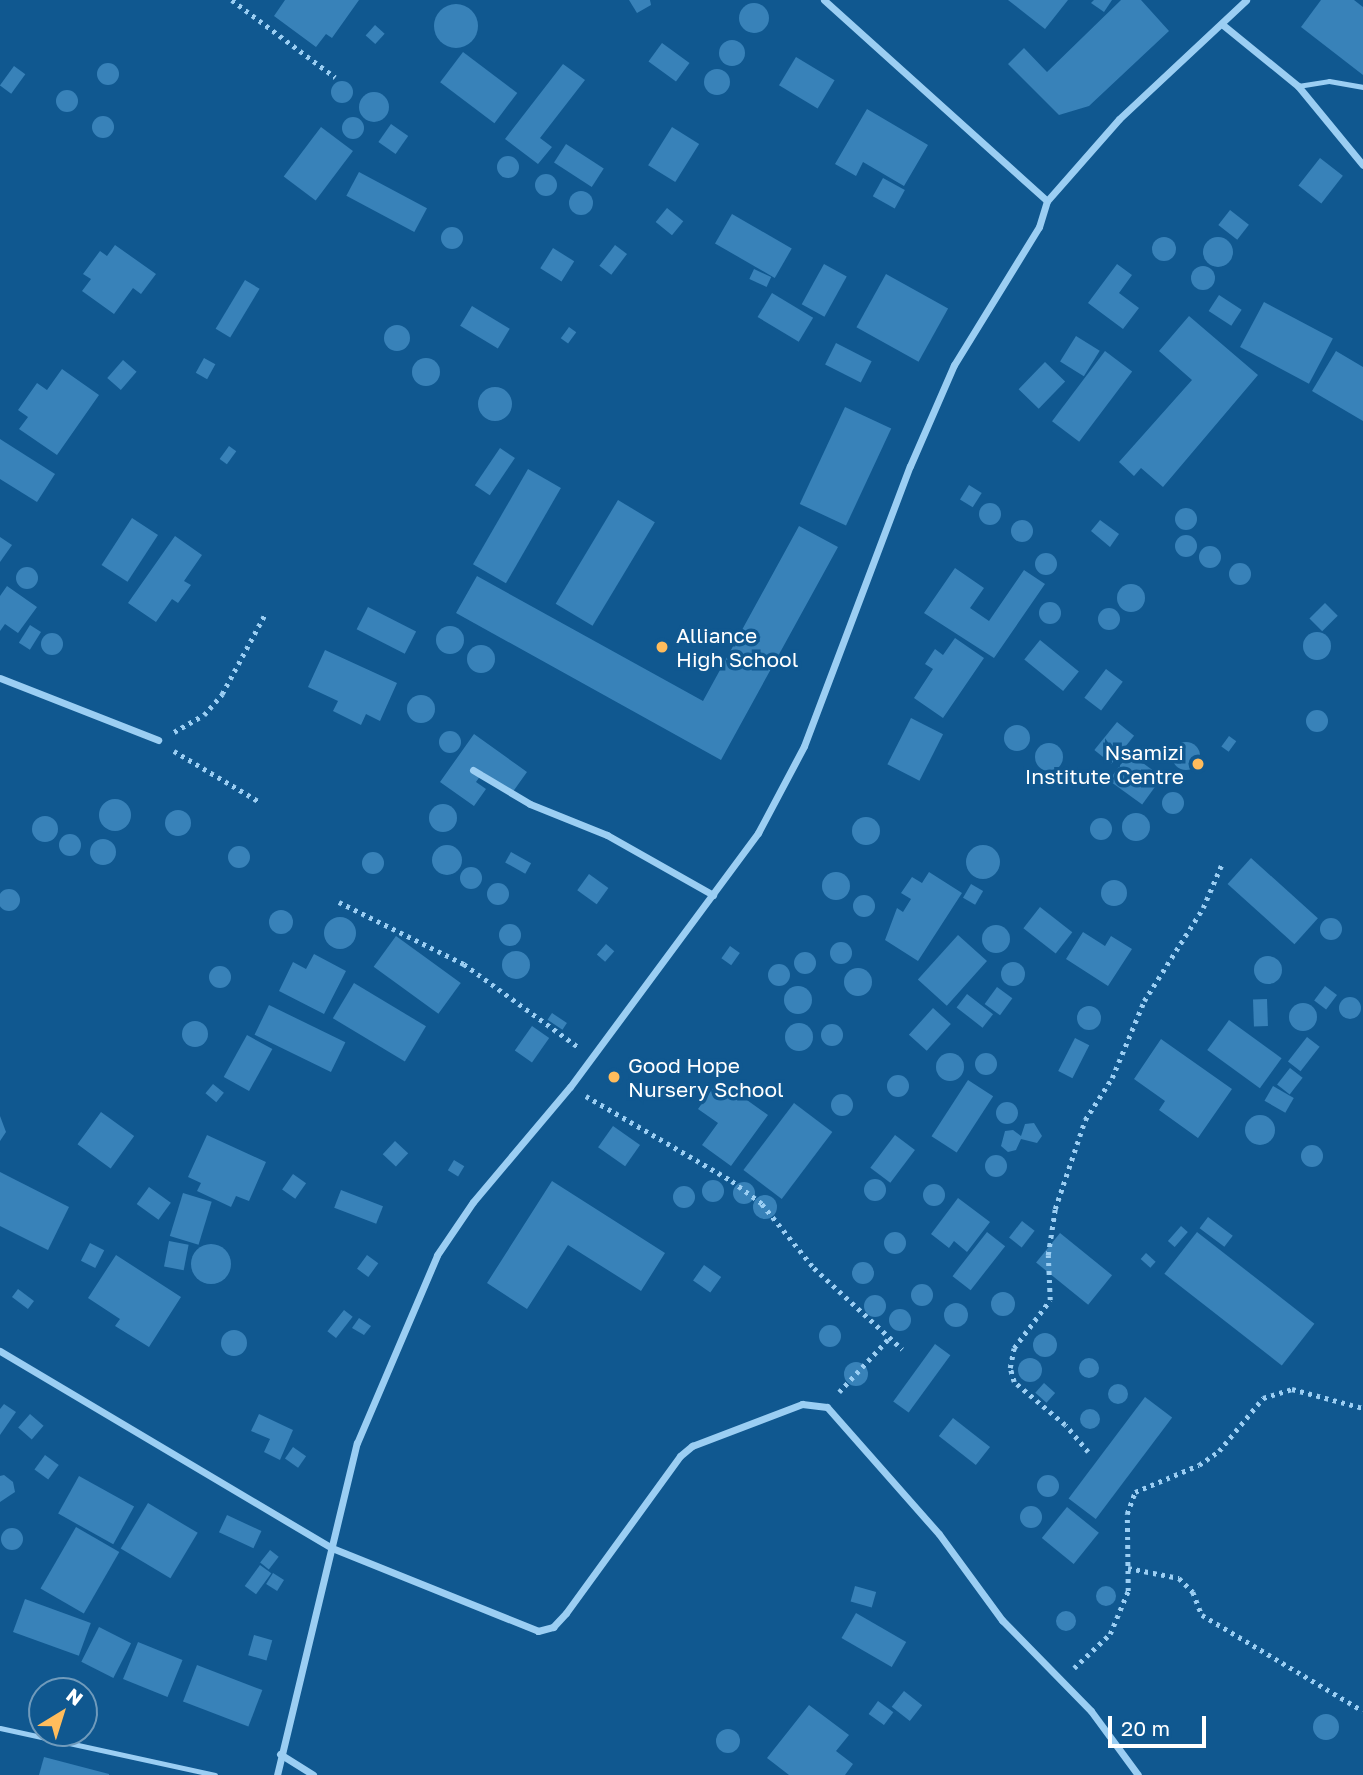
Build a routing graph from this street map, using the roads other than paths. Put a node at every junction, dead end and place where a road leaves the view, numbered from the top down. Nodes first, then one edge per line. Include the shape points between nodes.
1 (824, 0) edge
2 (1246, 0) edge
3 (1223, 25) junction
4 (1298, 86) junction
5 (1363, 87) edge
6 (1363, 165) edge
7 (1047, 201) junction
8 (0, 678) edge
9 (158, 740) road end
10 (473, 770) dead end
11 (713, 895) junction
12 (0, 1351) edge
13 (332, 1548) junction
14 (0, 1728) edge
15 (280, 1754) junction
16 (215, 1775) edge
17 (277, 1775) edge
18 (313, 1775) edge
19 (1138, 1775) edge

1 - 7 street
2 - 3 street
3 - 4 street
3 - 7 street via 1119,119
4 - 5 lane via 1329,81
4 - 6 street
7 - 11 street via 1039,227 954,365 910,466 804,746 758,833
8 - 9 street
10 - 11 street via 530,804 607,835
11 - 13 street via 570,1087 472,1202 437,1255 357,1443
12 - 13 street
13 - 15 street
13 - 19 street via 505,1621 546,1630 566,1613 686,1451 778,1411 802,1404 827,1408 939,1535 1002,1620 1064,1680
14 - 16 lane
15 - 17 street
15 - 18 street

